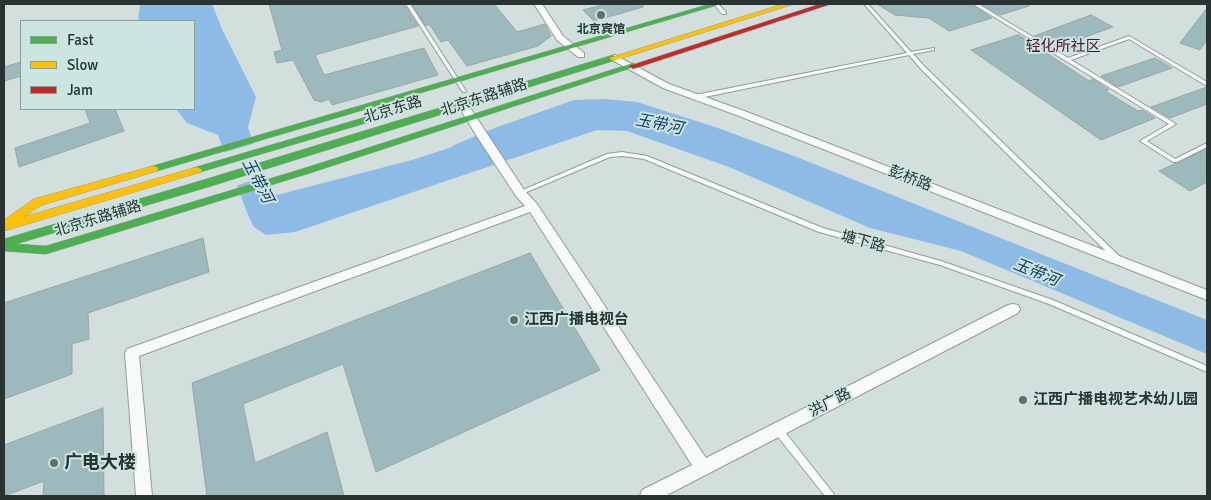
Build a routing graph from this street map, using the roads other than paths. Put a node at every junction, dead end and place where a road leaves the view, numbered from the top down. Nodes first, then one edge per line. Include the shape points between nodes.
1 (408, 4) edge
2 (538, 4) edge
3 (753, 4) edge
4 (790, 4) edge
5 (827, 4) edge
6 (866, 4) edge
7 (975, 4) edge
8 (718, 6) edge
9 (571, 47) junction
10 (932, 49) dead end
11 (910, 53) junction
12 (581, 55) junction
13 (615, 58) junction
14 (1067, 60) junction
15 (629, 68) junction
16 (1207, 84) edge
17 (466, 88) junction
18 (695, 97) junction
19 (463, 105) junction
20 (400, 110) dead end
21 (472, 118) junction
22 (1207, 145) edge
23 (520, 193) junction
24 (533, 207) junction
25 (4, 226) edge
26 (4, 245) edge
27 (1119, 260) junction
28 (1207, 295) edge
29 (1013, 309) dead end
30 (1207, 369) edge
31 (778, 430) junction
32 (703, 467) junction
33 (144, 496) edge
34 (648, 496) edge
35 (830, 496) edge

1 - 17 lane
2 - 9 street via 560,38
3 - 8 main road
4 - 13 main road, 北京东路
5 - 15 main road, 北京东路辅路
6 - 11 lane
7 - 14 lane
8 - 9 main road, 北京东路辅路
8 - 12 main road
9 - 12 street
9 - 17 main road, 北京东路辅路
10 - 11 lane
11 - 18 lane
11 - 27 lane
12 - 17 main road
13 - 15 street, 彭桥路
13 - 19 main road, 北京东路
14 - 16 lane via 1129,37
14 - 22 lane via 1173,124 1143,141 1175,161
15 - 18 street, 彭桥路
15 - 21 main road, 北京东路辅路
17 - 25 main road, 北京东路辅路 via 285,130 38,202
18 - 27 street, 彭桥路
19 - 21 street
19 - 26 main road, 北京东路
20 - 25 main road, 北京东路
21 - 23 street
21 - 26 main road, 北京东路辅路 via 46,250
23 - 24 street
23 - 30 lane, 塘下路 via 609,155 645,157 821,230 941,263 1051,302
24 - 32 street
24 - 33 street via 132,353
27 - 28 street, 彭桥路
29 - 31 street, 洪广路
31 - 32 street, 洪广路
31 - 35 lane
32 - 34 street, 洪广路

